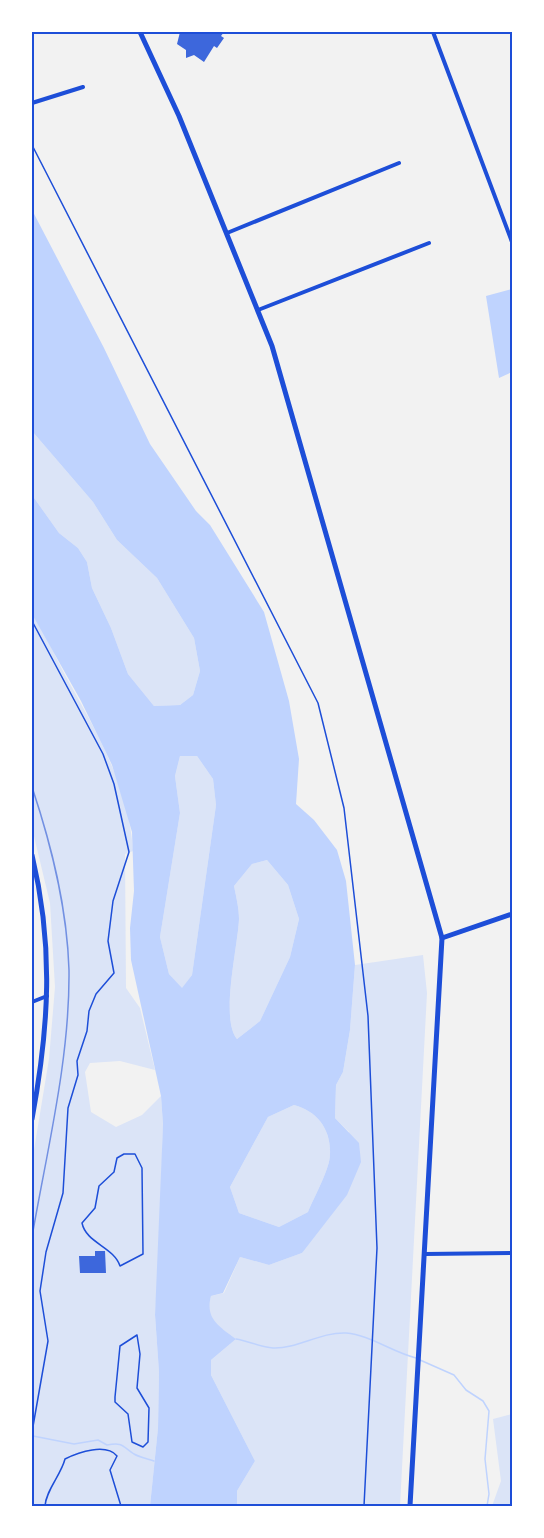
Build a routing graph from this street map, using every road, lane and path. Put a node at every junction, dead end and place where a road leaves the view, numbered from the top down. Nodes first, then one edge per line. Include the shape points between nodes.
1 (140, 32) edge
2 (433, 32) edge
3 (83, 87) dead end
4 (32, 103) edge
5 (32, 145) edge
6 (399, 163) dead end
7 (227, 233) junction
8 (512, 239) edge
9 (429, 243) dead end
10 (258, 310) junction
11 (32, 621) edge
12 (32, 855) edge
13 (34, 877) edge
14 (513, 914) edge
15 (442, 938) junction
16 (48, 996) junction
17 (32, 1002) edge
18 (33, 1099) edge
19 (32, 1119) edge
20 (97, 1243) joint
21 (513, 1253) edge
22 (425, 1254) junction
23 (115, 1402) joint
24 (32, 1432) edge
25 (45, 1506) edge
26 (121, 1506) edge
27 (364, 1506) edge
28 (410, 1506) edge

1 - 7 main road
2 - 8 street
3 - 4 street
5 - 27 path via 318,703 349,838 368,1016 377,1248
6 - 7 street
7 - 10 main road
9 - 10 street
10 - 15 main road via 282,377
11 - 24 path via 103,754 129,852 113,901 108,941 114,973 96,994 89,1011 67,1115 63,1193 46,1252 40,1291 48,1341
12 - 13 main road
13 - 16 main road via 47,939
14 - 15 main road
15 - 22 main road
16 - 17 street
16 - 18 main road
18 - 19 main road
20 - 20 path via 85,1231 84,1218 95,1208 99,1186 114,1172 117,1158 135,1154 142,1168 143,1254 120,1266 117,1258
21 - 22 street
22 - 28 main road
23 - 23 path via 128,1414 132,1442 146,1446 149,1413 137,1388 137,1335 120,1346
25 - 26 path via 45,1497 65,1459 95,1450 111,1450 117,1456 110,1470

